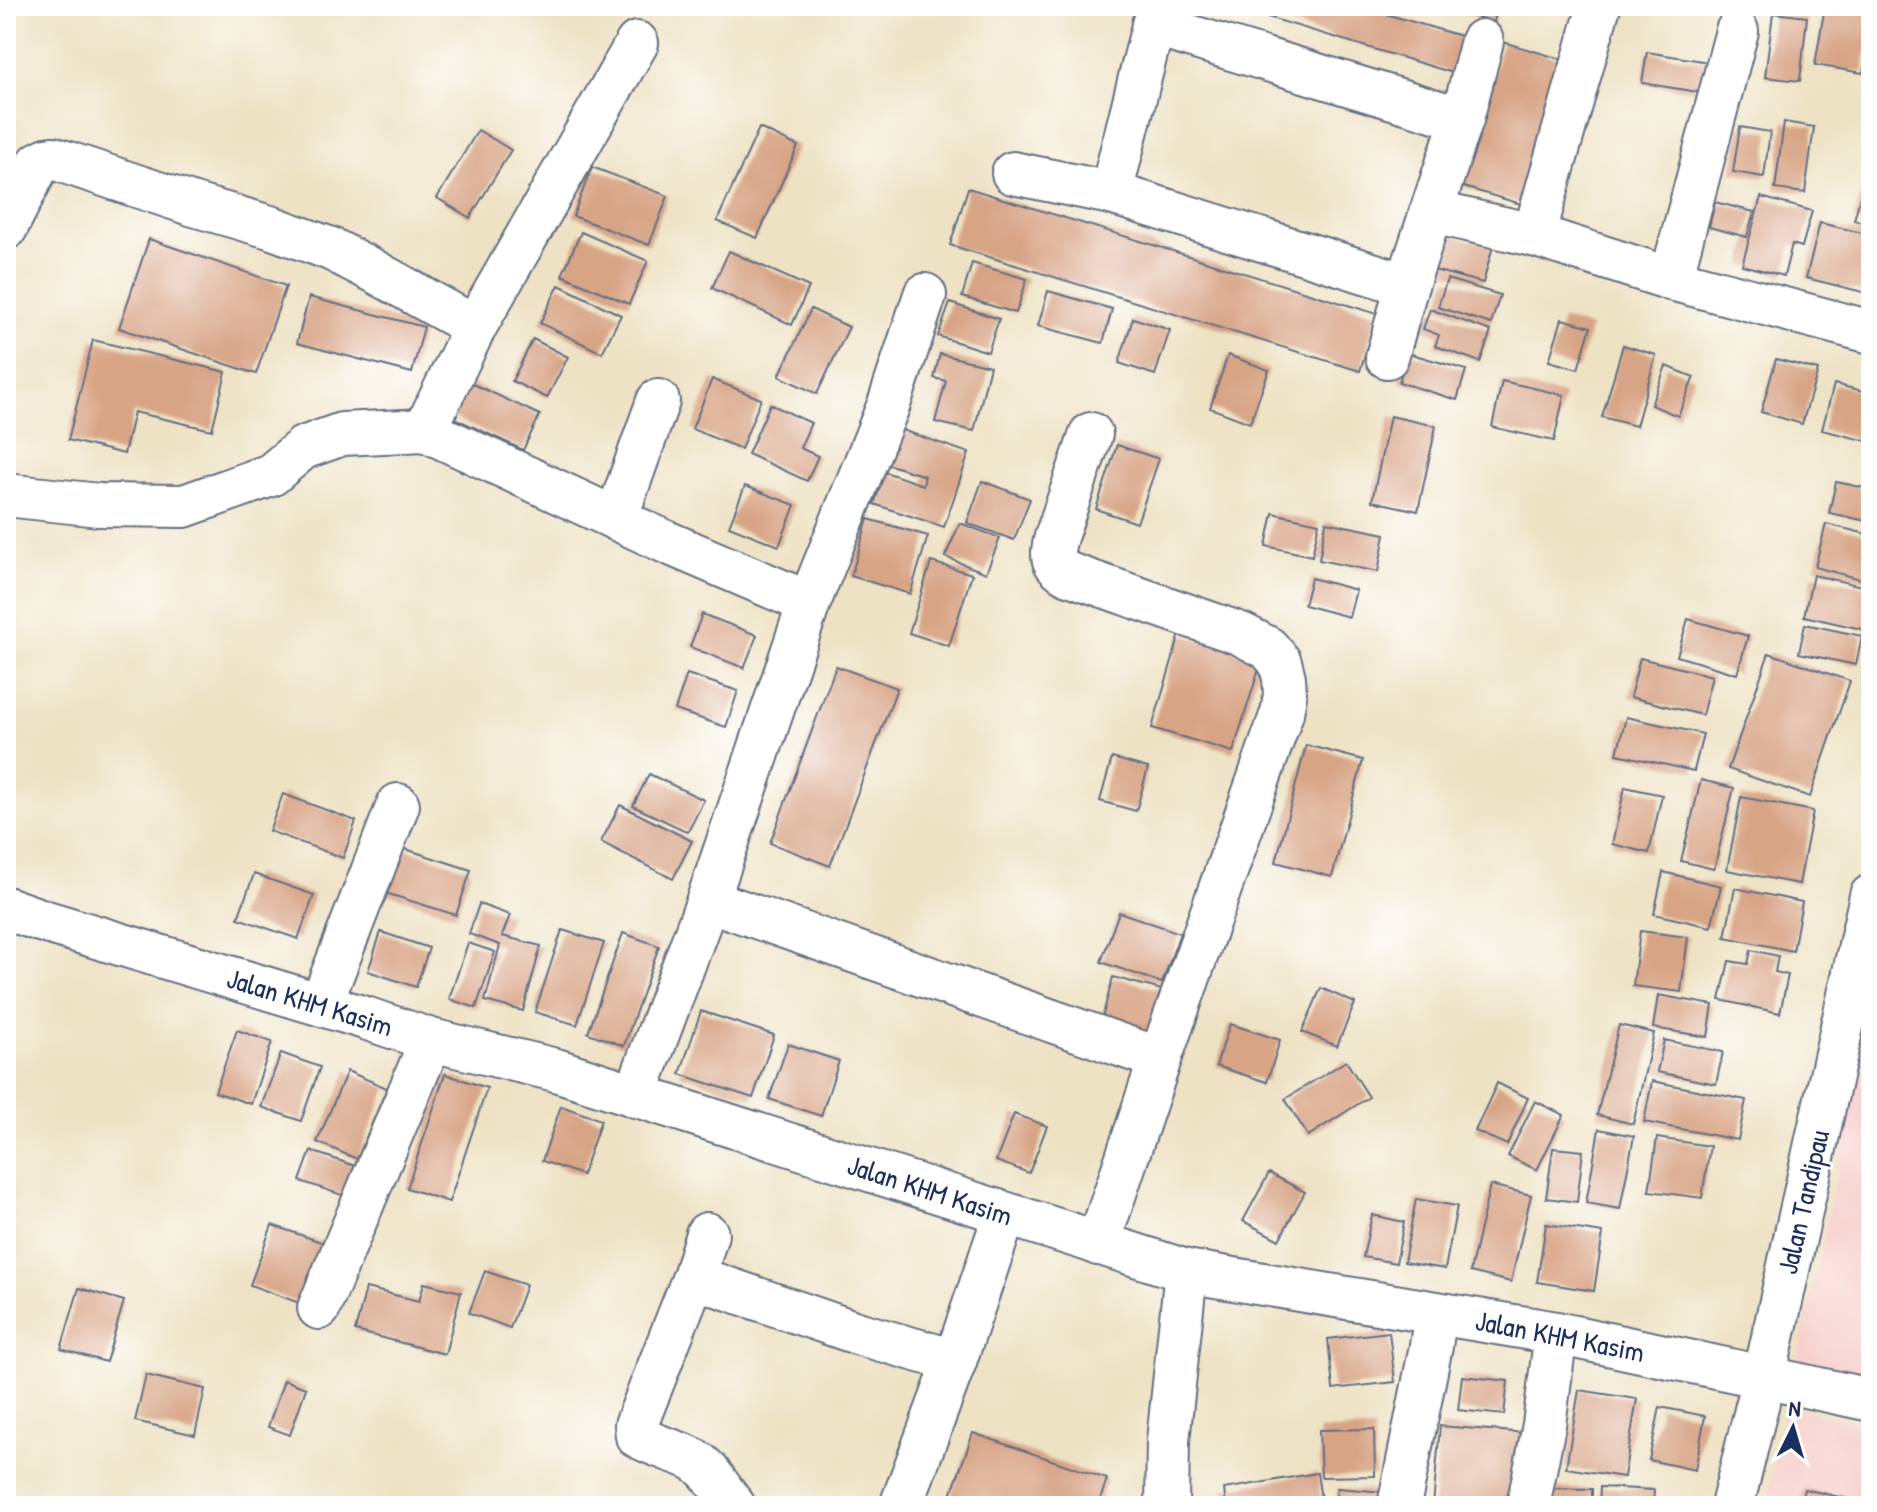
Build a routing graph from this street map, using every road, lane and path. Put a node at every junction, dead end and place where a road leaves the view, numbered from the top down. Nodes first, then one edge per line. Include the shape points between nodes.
1 (1599, 6) edge
2 (1156, 15) edge
3 (1737, 31) dead end
4 (1482, 41) dead end
5 (637, 43) dead end
6 (1462, 119) junction
7 (1013, 173) dead end
8 (1111, 193) junction
9 (1432, 212) junction
10 (6, 228) edge
11 (1534, 235) junction
12 (1671, 279) junction
13 (1407, 285) junction
14 (925, 295) dead end
15 (475, 327) junction
16 (1871, 332) edge
17 (1387, 357) dead end
18 (658, 401) dead end
19 (425, 430) junction
20 (1091, 434) dead end
21 (6, 495) edge
22 (616, 519) junction
23 (809, 603) junction
24 (398, 805) dead end
25 (1871, 896) edge
26 (708, 900) junction
27 (6, 908) edge
28 (321, 1004) junction
29 (431, 1040) junction
30 (1160, 1059) junction
31 (635, 1096) junction
32 (1005, 1214) junction
33 (707, 1234) dead end
34 (1098, 1244) junction
35 (1186, 1271) junction
36 (694, 1277) junction
37 (319, 1308) dead end
38 (1436, 1313) junction
39 (1556, 1333) junction
40 (955, 1361) junction
41 (1764, 1378) junction
42 (1871, 1400) edge
43 (734, 1506) edge
44 (901, 1506) edge
45 (1167, 1506) edge
46 (1399, 1506) edge
47 (1528, 1506) edge
48 (1732, 1506) edge

1 - 11 street
2 - 6 street
2 - 8 street
3 - 12 street
4 - 6 street
5 - 15 street
6 - 9 street
7 - 8 street
8 - 13 street
9 - 11 street
9 - 13 street
10 - 15 street via 39,163 59,159 331,249
11 - 12 street
12 - 16 street
13 - 17 street
14 - 23 street via 889,404
15 - 19 street
18 - 22 street
19 - 21 street via 342,434 303,448 271,475 184,506 99,505
19 - 22 street
20 - 30 street via 1056,537 1054,563 1069,574 1241,634 1268,648 1284,678 1282,713
22 - 23 street
23 - 26 street
24 - 28 street
25 - 41 street, Jalan Tandipau
26 - 30 street
26 - 31 street
27 - 28 street, Jalan KHM Kasim
28 - 29 street, Jalan KHM Kasim
29 - 31 street, Jalan KHM Kasim via 556,1070
29 - 37 street
30 - 34 street
31 - 32 street, Jalan KHM Kasim
32 - 34 street, Jalan KHM Kasim
32 - 40 street
33 - 36 street
34 - 35 street, Jalan KHM Kasim
35 - 38 street, Jalan KHM Kasim
35 - 45 street via 1168,1441
36 - 40 street
36 - 43 street via 636,1425 637,1436 693,1459 711,1473
38 - 39 street, Jalan KHM Kasim
38 - 46 street
39 - 41 street, Jalan KHM Kasim
39 - 47 street
40 - 44 street
41 - 42 street, Jalan KHM Kasim
41 - 48 street, Jalan Tandipau

